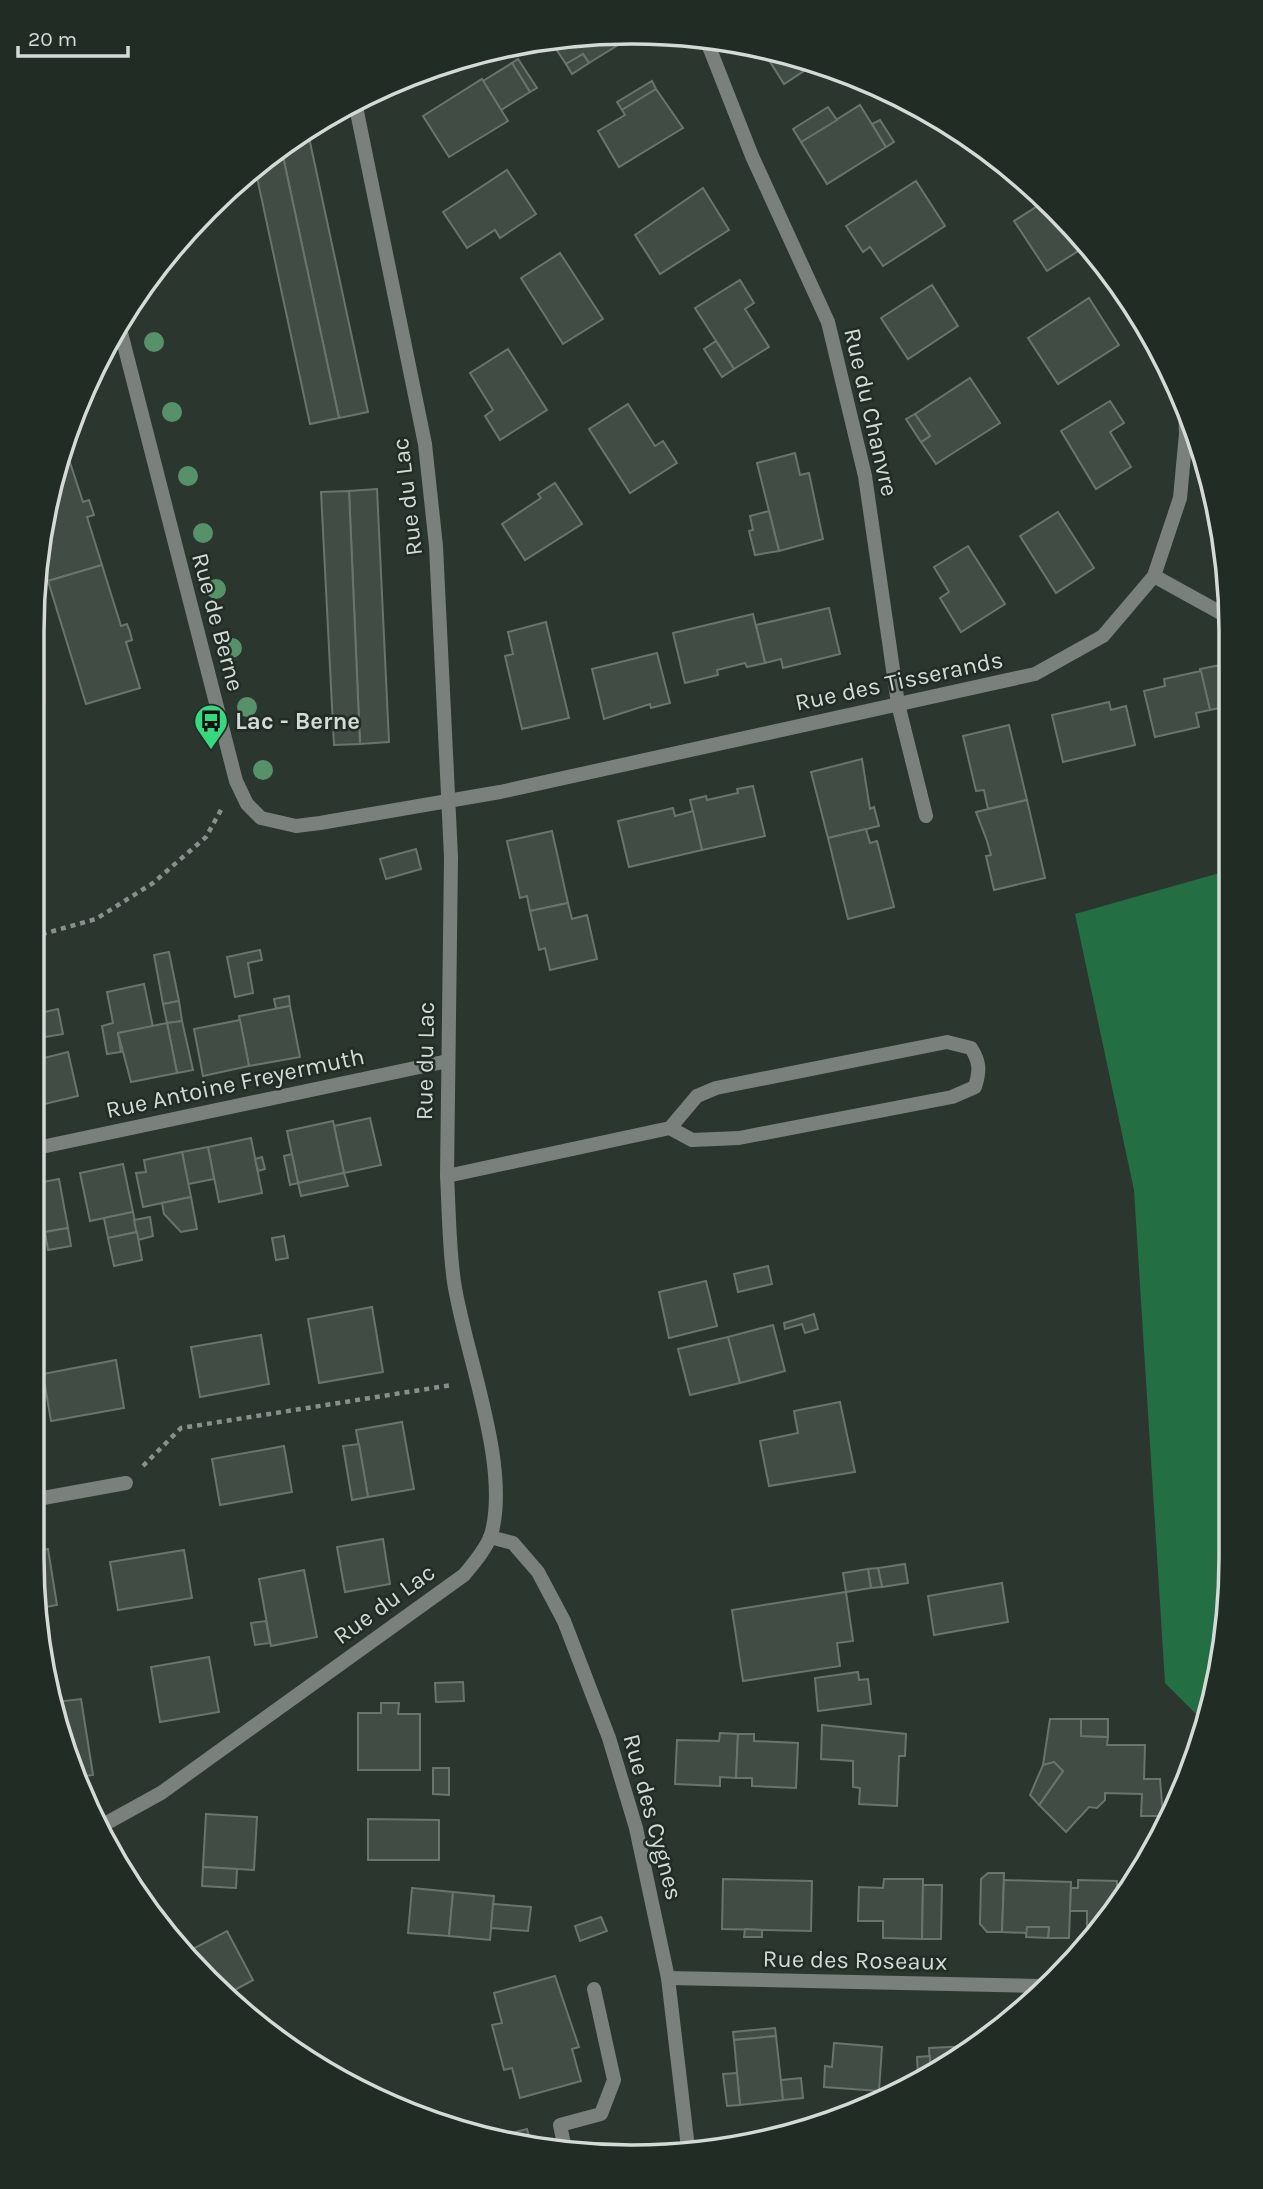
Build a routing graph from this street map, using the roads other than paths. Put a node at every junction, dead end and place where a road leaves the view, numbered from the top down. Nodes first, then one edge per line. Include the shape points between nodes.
1 (710, 49) edge
2 (357, 112) edge
3 (122, 338) edge
4 (1186, 437) edge
5 (1154, 576) junction
6 (1218, 612) edge
7 (898, 704) junction
8 (450, 799) junction
9 (926, 816) dead end
10 (447, 1061) junction
11 (670, 1129) junction
12 (44, 1146) edge
13 (447, 1176) junction
14 (126, 1483) road end
15 (44, 1498) edge
16 (490, 1537) junction
17 (107, 1823) edge
18 (668, 1978) junction
19 (1033, 1986) edge
20 (594, 1989) dead end
21 (563, 2141) edge
22 (687, 2142) edge

1 - 7 street, Rue du Chanvre via 752,156 828,323 865,476
2 - 8 street, Rue du Lac via 425,444 436,545
3 - 8 street, Rue de Berne via 236,781 247,804 261,818 296,826
4 - 5 street, Rue des Tisserands via 1181,498
5 - 6 street
5 - 7 street, Rue des Tisserands via 1103,636 1035,674
7 - 8 street, Rue des Tisserands
7 - 9 street, Rue du Chanvre
8 - 10 street, Rue du Lac
10 - 12 street, Rue Antoine Freyermuth
10 - 13 street, Rue du Lac
11 - 11 street via 697,1096 716,1088 947,1042 971,1048 979,1059 975,1087 952,1097 739,1138 692,1140
11 - 13 street
13 - 16 street, Rue du Lac via 454,1282 494,1480
14 - 15 street
16 - 17 street, Rue du Lac via 476,1560 446,1588 161,1793
16 - 18 street, Rue des Cygnes via 513,1543 538,1572 564,1621 609,1738 636,1828
18 - 19 street, Rue des Roseaux
18 - 22 street, Rue des Cygnes
20 - 21 street via 614,2080 601,2113 560,2125

